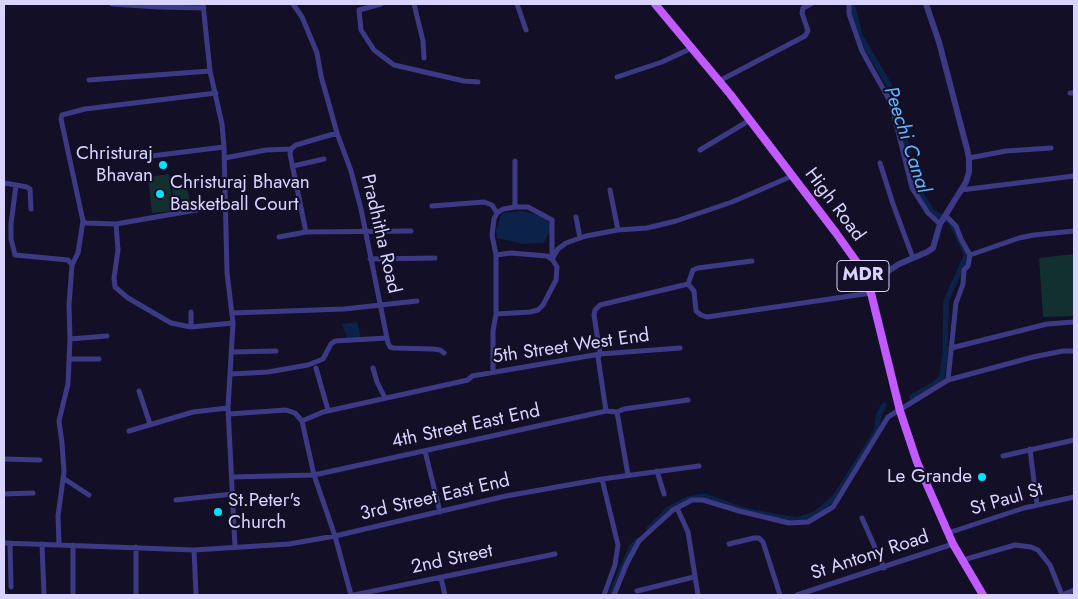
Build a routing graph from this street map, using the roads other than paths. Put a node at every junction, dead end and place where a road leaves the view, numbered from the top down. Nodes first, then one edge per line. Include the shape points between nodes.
1 (112, 4) edge
2 (293, 4) edge
3 (381, 4) edge
4 (414, 4) edge
5 (517, 4) edge
6 (655, 4) edge
7 (811, 4) edge
8 (849, 4) edge
9 (926, 4) edge
10 (204, 6) edge
11 (526, 30) dead end
12 (692, 48) junction
13 (424, 58) dead end
14 (210, 71) junction
15 (617, 76) dead end
16 (89, 80) dead end
17 (719, 81) junction
18 (478, 82) dead end
19 (216, 92) junction
20 (750, 120) junction
21 (337, 133) junction
22 (224, 148) junction
23 (1051, 148) dead end
24 (291, 149) junction
25 (700, 150) dead end
26 (143, 157) dead end
27 (224, 158) junction
28 (969, 158) junction
29 (324, 159) dead end
30 (515, 161) dead end
31 (880, 163) dead end
32 (293, 166) junction
33 (792, 176) junction
34 (1074, 176) edge
35 (4, 184) edge
36 (16, 185) junction
37 (610, 190) dead end
38 (961, 190) junction
39 (225, 206) junction
40 (432, 206) dead end
41 (515, 207) junction
42 (30, 209) dead end
43 (497, 213) junction
44 (576, 217) dead end
45 (943, 219) junction
46 (83, 221) junction
47 (116, 224) junction
48 (618, 230) junction
49 (411, 231) dead end
50 (1074, 231) edge
51 (306, 232) junction
52 (365, 232) junction
53 (279, 237) dead end
54 (580, 238) junction
55 (496, 255) junction
56 (970, 255) junction
57 (435, 258) dead end
58 (913, 258) junction
59 (370, 259) junction
60 (552, 259) junction
61 (752, 261) dead end
62 (72, 264) junction
63 (688, 284) junction
64 (867, 285) junction
65 (871, 293) junction
66 (417, 301) dead end
67 (380, 304) junction
68 (191, 312) dead end
69 (232, 313) junction
70 (496, 314) junction
71 (1074, 322) edge
72 (233, 323) junction
73 (191, 327) junction
74 (107, 336) dead end
75 (387, 338) junction
76 (70, 339) junction
77 (680, 348) dead end
78 (951, 348) junction
79 (1074, 350) edge
80 (276, 351) dead end
81 (232, 352) junction
82 (444, 353) dead end
83 (600, 354) junction
84 (70, 359) junction
85 (99, 359) dead end
86 (316, 368) dead end
87 (373, 368) dead end
88 (493, 372) junction
89 (231, 374) junction
90 (948, 380) junction
91 (139, 391) dead end
92 (385, 398) junction
93 (688, 400) dead end
94 (228, 408) junction
95 (328, 410) junction
96 (606, 411) junction
97 (900, 411) junction
98 (617, 412) junction
99 (229, 414) junction
100 (302, 421) junction
101 (150, 424) junction
102 (129, 431) dead end
103 (1074, 440) edge
104 (1030, 449) junction
105 (425, 451) junction
106 (1003, 456) dead end
107 (4, 460) edge
108 (40, 460) dead end
109 (699, 466) dead end
110 (657, 471) junction
111 (314, 475) junction
112 (628, 475) junction
113 (232, 477) junction
114 (63, 478) junction
115 (602, 479) junction
116 (33, 493) dead end
117 (4, 494) edge
118 (233, 494) junction
119 (664, 494) dead end
120 (89, 495) dead end
121 (1074, 497) edge
122 (176, 500) dead end
123 (1038, 505) junction
124 (677, 508) junction
125 (440, 512) junction
126 (862, 518) dead end
127 (948, 533) junction
128 (335, 536) junction
129 (7, 543) edge
130 (42, 544) junction
131 (59, 544) junction
132 (729, 544) dead end
133 (953, 544) junction
134 (72, 545) junction
135 (136, 546) junction
136 (235, 547) junction
137 (194, 550) junction
138 (555, 554) dead end
139 (963, 560) junction
140 (884, 568) junction
141 (694, 577) junction
142 (441, 578) junction
143 (12, 587) dead end
144 (820, 588) junction
145 (1074, 590) edge
146 (637, 591) dead end
147 (44, 595) edge
148 (73, 595) edge
149 (136, 595) edge
150 (196, 595) edge
151 (353, 595) edge
152 (445, 595) edge
153 (604, 595) edge
154 (614, 595) edge
155 (698, 595) edge
156 (780, 595) edge
157 (797, 595) edge
158 (822, 595) edge
159 (983, 595) edge
160 (1062, 595) edge

1 - 10 street via 158,8
2 - 21 street, Pradhitha Road via 317,53
3 - 18 street via 359,10 362,30 374,50 394,65
4 - 13 street
5 - 11 street
6 - 12 main road, High Road / MDR
7 - 17 street via 803,8 802,13 808,31 805,36
8 - 45 street via 849,14 862,50 891,103 912,188 928,213
9 - 28 street
10 - 14 street
12 - 15 street via 662,62
12 - 17 main road, High Road / MDR
14 - 16 street
14 - 19 street
17 - 20 main road, High Road / MDR
19 - 22 street
19 - 46 street via 85,108 62,115 60,119
20 - 25 street
20 - 33 main road, High Road / MDR
21 - 24 street
21 - 52 street, Pradhitha Road via 351,171
22 - 26 street
22 - 27 street
23 - 28 street
24 - 27 street
24 - 32 street
27 - 39 street
28 - 38 street via 969,172
29 - 32 street
30 - 41 street
31 - 58 street
32 - 51 street
33 - 48 street via 732,202 676,221
33 - 64 main road, High Road / MDR via 856,261
34 - 38 street
35 - 36 street
36 - 42 street via 30,190
36 - 62 street via 11,224 15,255 68,260
37 - 48 street
38 - 45 street
39 - 47 street
39 - 69 street
40 - 43 street via 484,202 492,205
41 - 43 street
41 - 60 street via 528,208 552,220
43 - 55 street via 492,235
44 - 54 street
45 - 56 street via 956,226
45 - 58 street via 933,248
46 - 47 street
46 - 62 street via 78,253
47 - 73 street via 116,287 128,298 171,323
48 - 54 street
49 - 52 street
50 - 56 street via 1027,236
51 - 52 street
51 - 53 street
52 - 59 street, Pradhitha Road
54 - 60 street via 566,243
55 - 60 street via 511,253
55 - 70 street
56 - 78 street via 956,303
57 - 59 street
58 - 64 street
59 - 67 street, Pradhitha Road
60 - 70 street via 557,267 556,280 538,310
61 - 63 street via 698,268 693,270
62 - 76 street via 68,305
63 - 65 street via 694,291 696,310 707,316
63 - 83 street via 600,305 594,315
64 - 65 main road, High Road / MDR
65 - 97 main road, High Road / MDR
66 - 67 street
67 - 69 street via 344,309
67 - 75 street, Pradhitha Road
68 - 73 street
69 - 72 street
70 - 88 street
71 - 78 street via 1047,324
72 - 73 street
72 - 81 street
74 - 76 street
75 - 82 street via 390,347 434,349
75 - 89 street via 335,341 323,359 308,365
76 - 84 street
77 - 83 street, 5th Street West End
78 - 90 street
79 - 90 street via 1033,357
80 - 81 street
81 - 89 street
83 - 88 street, 5th Street West End
83 - 96 street
84 - 85 street
84 - 114 street via 59,421
86 - 95 street
87 - 92 street
88 - 92 street, 5th Street West End
89 - 94 street
90 - 97 street
91 - 101 street
92 - 95 street, 5th Street West End
93 - 98 street, 4th Street East End
94 - 99 street
94 - 101 street via 193,412
95 - 100 street, 5th Street West End
96 - 98 street, 4th Street East End
96 - 105 street, 4th Street East End
97 - 124 street via 888,417 833,507 808,522 789,523 703,500 692,500
97 - 127 main road, High Road / MDR via 917,462
98 - 112 street
99 - 100 street via 286,410 295,413
99 - 113 street
100 - 111 street
101 - 102 street
103 - 104 street
104 - 106 street
104 - 123 street
105 - 111 street, 4th Street East End
105 - 125 street
107 - 108 street
109 - 110 street, 3rd Street East End
110 - 112 street, 3rd Street East End
110 - 119 street
111 - 113 street, 4th Street East End
111 - 128 street
112 - 115 street, 3rd Street East End
113 - 118 street
114 - 120 street
114 - 131 street via 58,516
115 - 125 street, 3rd Street East End via 506,496
115 - 153 street via 618,545 616,565
116 - 117 street
118 - 122 street
118 - 136 street
121 - 123 street, St Paul St
123 - 127 street, St Paul St
124 - 141 street via 688,532
124 - 154 street via 639,542
125 - 128 street, 3rd Street East End
126 - 140 street
127 - 133 main road, High Road / MDR
128 - 136 street, 3rd Street East End via 289,544
128 - 151 street
129 - 130 street, 3rd Street East End
129 - 143 street
130 - 131 street, 3rd Street East End
130 - 147 street
131 - 134 street, 3rd Street East End
132 - 156 street via 754,538 763,542
133 - 139 main road, High Road / MDR
133 - 140 street, St Antony Road
134 - 135 street, 3rd Street East End
134 - 148 street
135 - 137 street, 3rd Street East End
135 - 149 street
136 - 137 street, 3rd Street East End
137 - 150 street
138 - 142 street, 2nd Street
139 - 159 main road, High Road / MDR
139 - 160 street via 1015,546 1038,550 1050,565
140 - 144 street, St Antony Road
141 - 146 street
141 - 155 street
142 - 151 street, 2nd Street
142 - 152 street
144 - 157 street, St Antony Road
144 - 158 street
145 - 160 street

